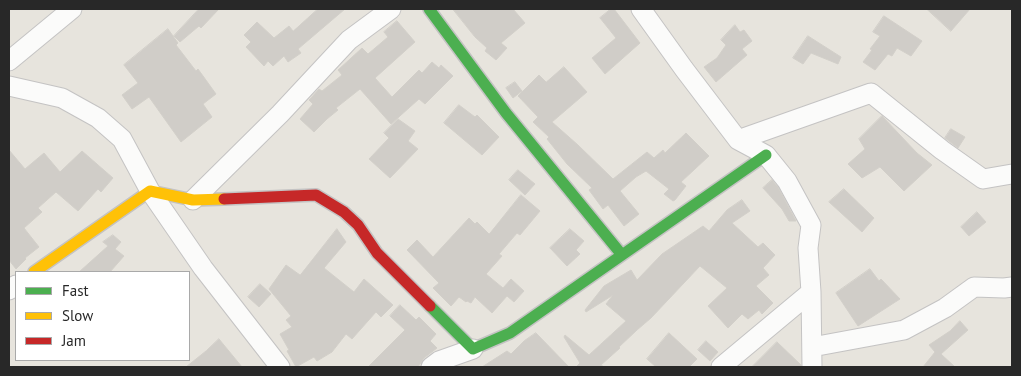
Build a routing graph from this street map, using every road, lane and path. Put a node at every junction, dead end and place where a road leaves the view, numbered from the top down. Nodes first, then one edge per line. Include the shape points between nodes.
1 (72, 9) edge
2 (391, 9) edge
3 (429, 9) edge
4 (641, 9) edge
5 (9, 62) edge
6 (9, 86) edge
7 (738, 140) junction
8 (766, 155) junction
9 (1012, 174) edge
10 (150, 191) junction
11 (193, 200) junction
12 (622, 255) junction
13 (35, 271) edge
14 (1012, 287) edge
15 (811, 292) junction
16 (812, 347) junction
17 (473, 349) junction
18 (280, 367) edge
19 (431, 367) edge
20 (721, 367) edge
21 (812, 367) edge

1 - 5 street
2 - 11 street via 349,40
3 - 12 street via 506,113
4 - 7 street
6 - 10 street via 62,98 98,118 122,139
7 - 8 street
7 - 9 street via 871,93 983,179
8 - 12 street
8 - 15 street via 787,181 811,225 808,248
10 - 11 street
10 - 13 street
10 - 18 street via 202,268
11 - 17 street via 316,195 358,224 377,253
12 - 17 street via 510,333
14 - 16 street via 974,287 945,308 904,330
15 - 16 street
15 - 20 street
16 - 21 street
17 - 19 street

